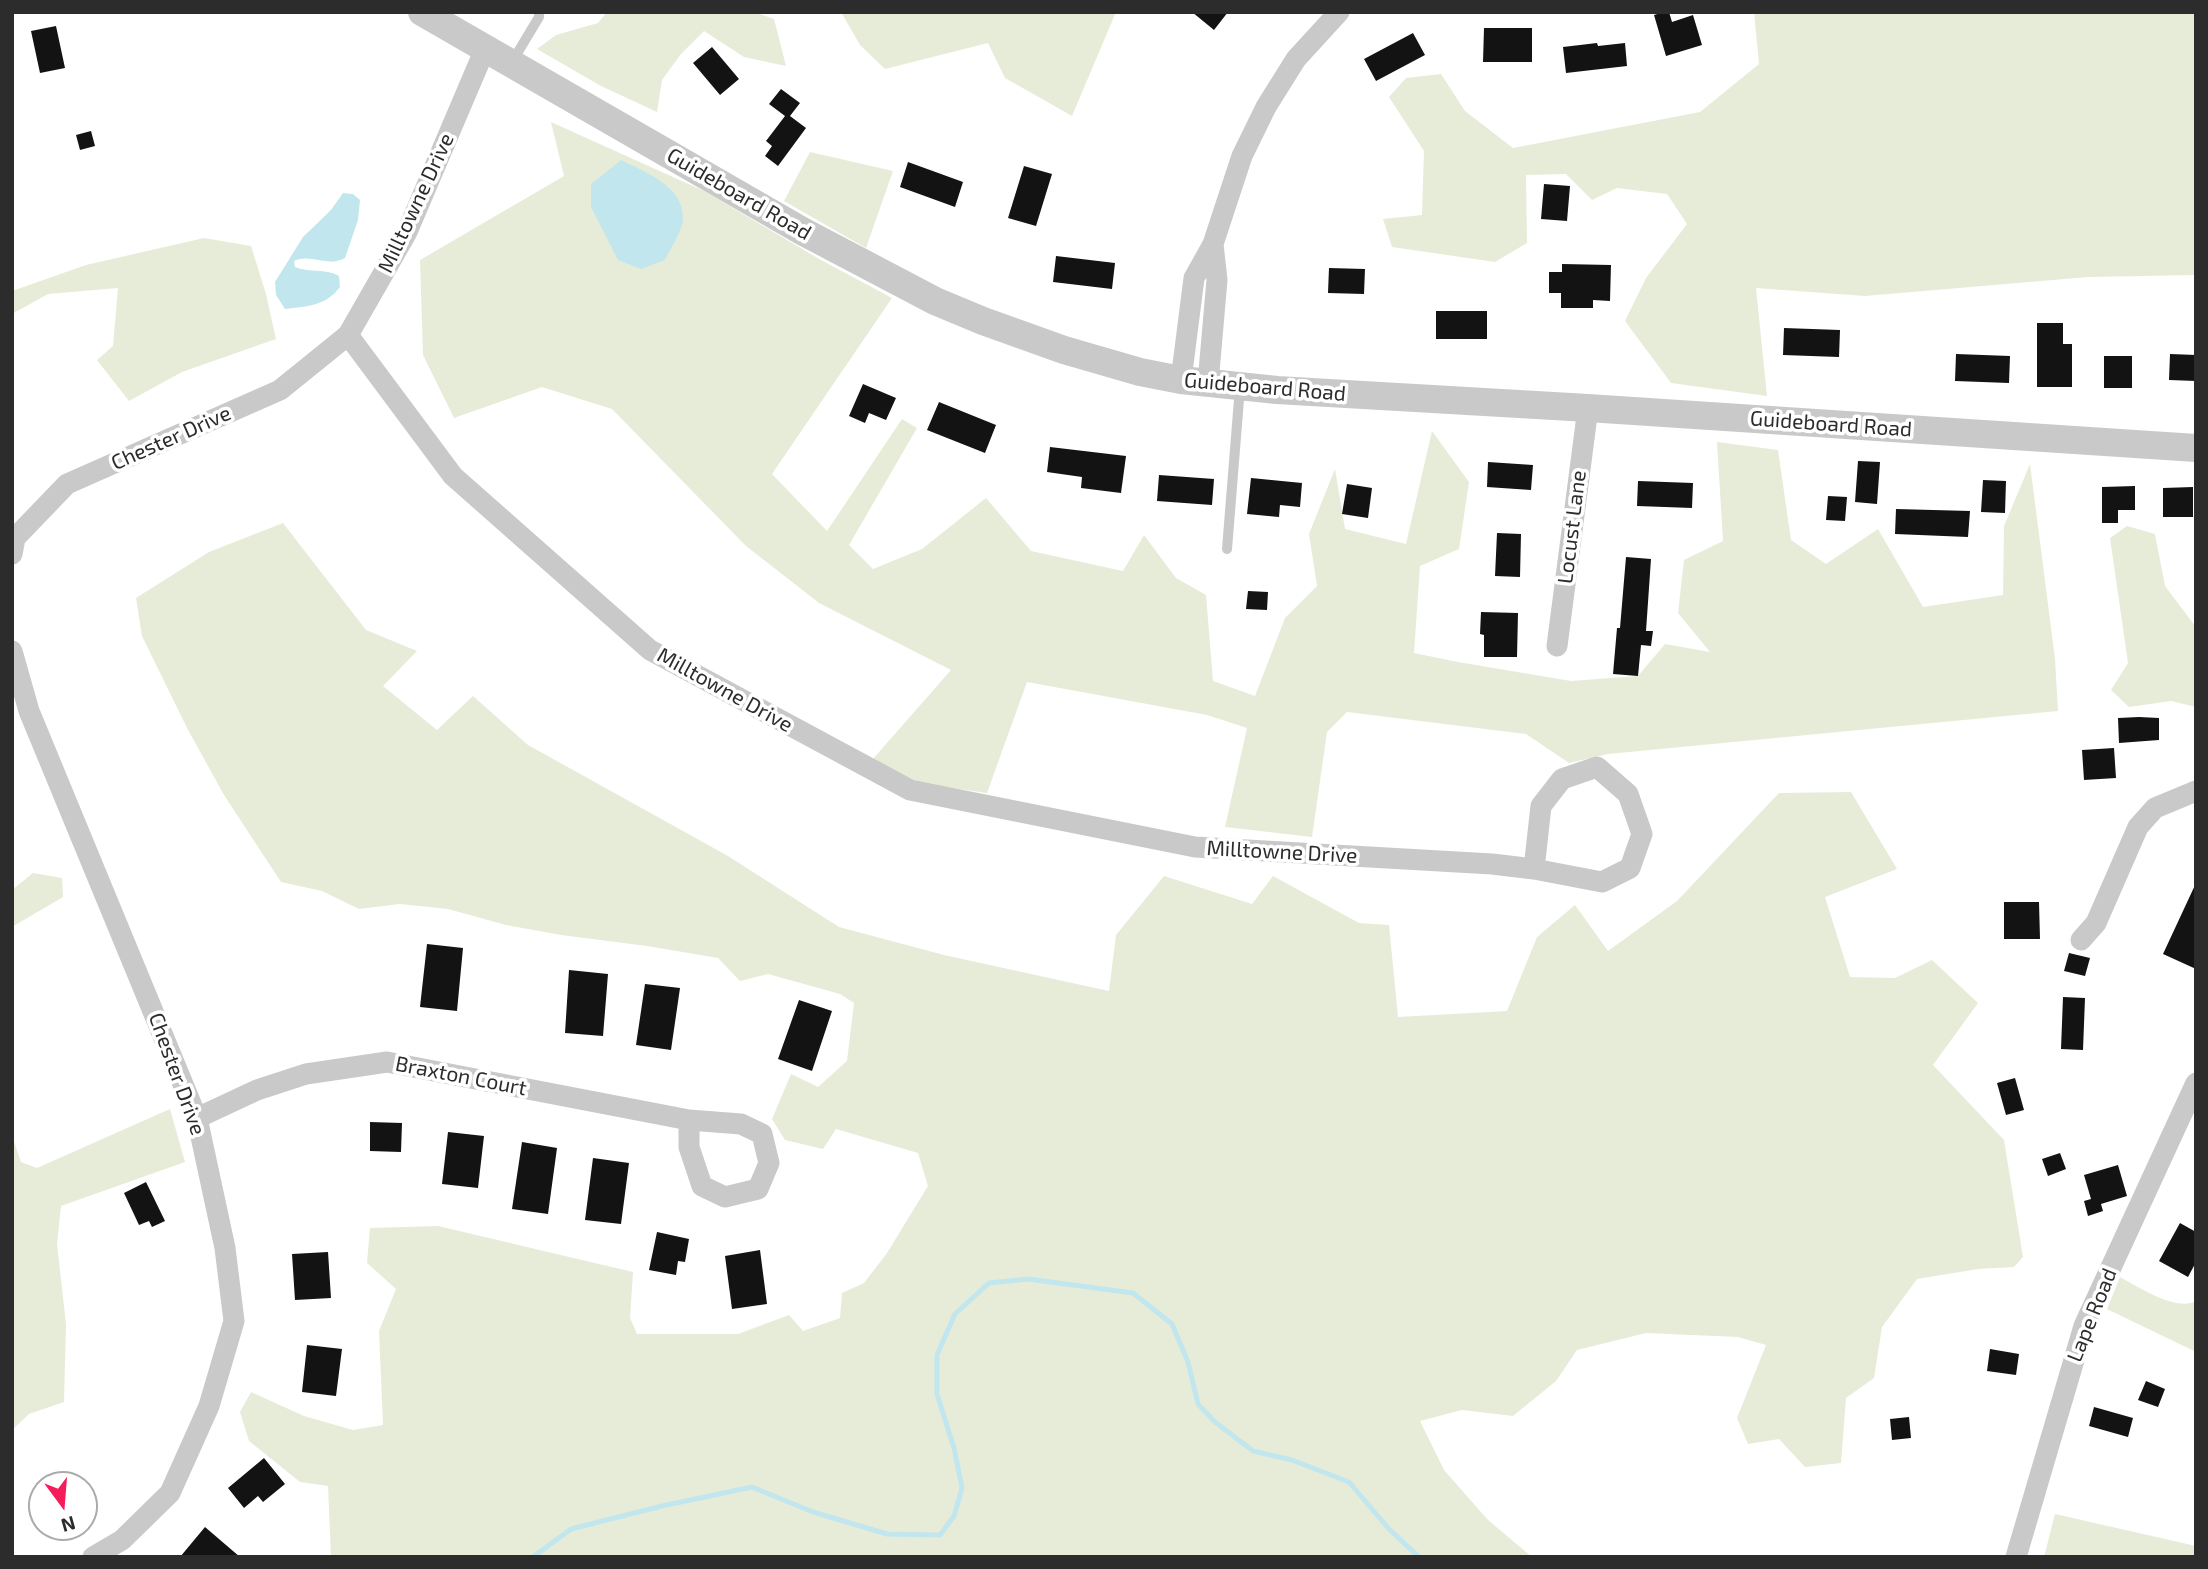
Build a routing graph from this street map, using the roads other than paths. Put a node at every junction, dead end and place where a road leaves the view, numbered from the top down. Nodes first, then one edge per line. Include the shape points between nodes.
1 (422, 12) edge
2 (539, 12) edge
3 (1339, 12) edge
4 (485, 49) junction
5 (510, 64) junction
6 (348, 335) junction
7 (1195, 382) junction
8 (1240, 387) junction
9 (1588, 408) junction
10 (2196, 448) edge
11 (1227, 550) dead end
12 (12, 554) edge
13 (1557, 646) dead end
14 (12, 651) edge
15 (2196, 791) edge
16 (1534, 869) junction
17 (2081, 940) dead end
18 (2196, 1083) edge
19 (197, 1118) junction
20 (689, 1120) dead end
21 (93, 1557) edge
22 (2016, 1557) edge

1 - 4 street, Guideboard Road
2 - 5 lane
3 - 7 street via 1296,59 1242,156 1213,244 1217,281
4 - 5 street, Guideboard Road
4 - 6 street, Milltowne Drive via 407,232
5 - 7 street, Guideboard Road via 802,231 935,300 1064,350
6 - 12 street, Chester Drive via 280,390 66,484 15,538
6 - 16 street, Milltowne Drive via 453,476 650,650 910,790 1195,848
7 - 8 street, Guideboard Road
8 - 9 street, Guideboard Road
8 - 11 lane
9 - 10 street, Guideboard Road
9 - 13 street, Locust Lane
14 - 19 street, Chester Drive via 29,711
15 - 17 street via 2155,808 2138,827 2096,923
16 - 16 street, Milltowne Drive via 1602,882 1630,868 1642,834 1628,794 1597,767 1562,779 1541,806
18 - 22 street, Lape Road via 2084,1326
19 - 20 street, Braxton Court via 257,1090 306,1074 387,1062
19 - 21 street, Chester Drive via 225,1248 234,1321 209,1406 170,1493 122,1540

